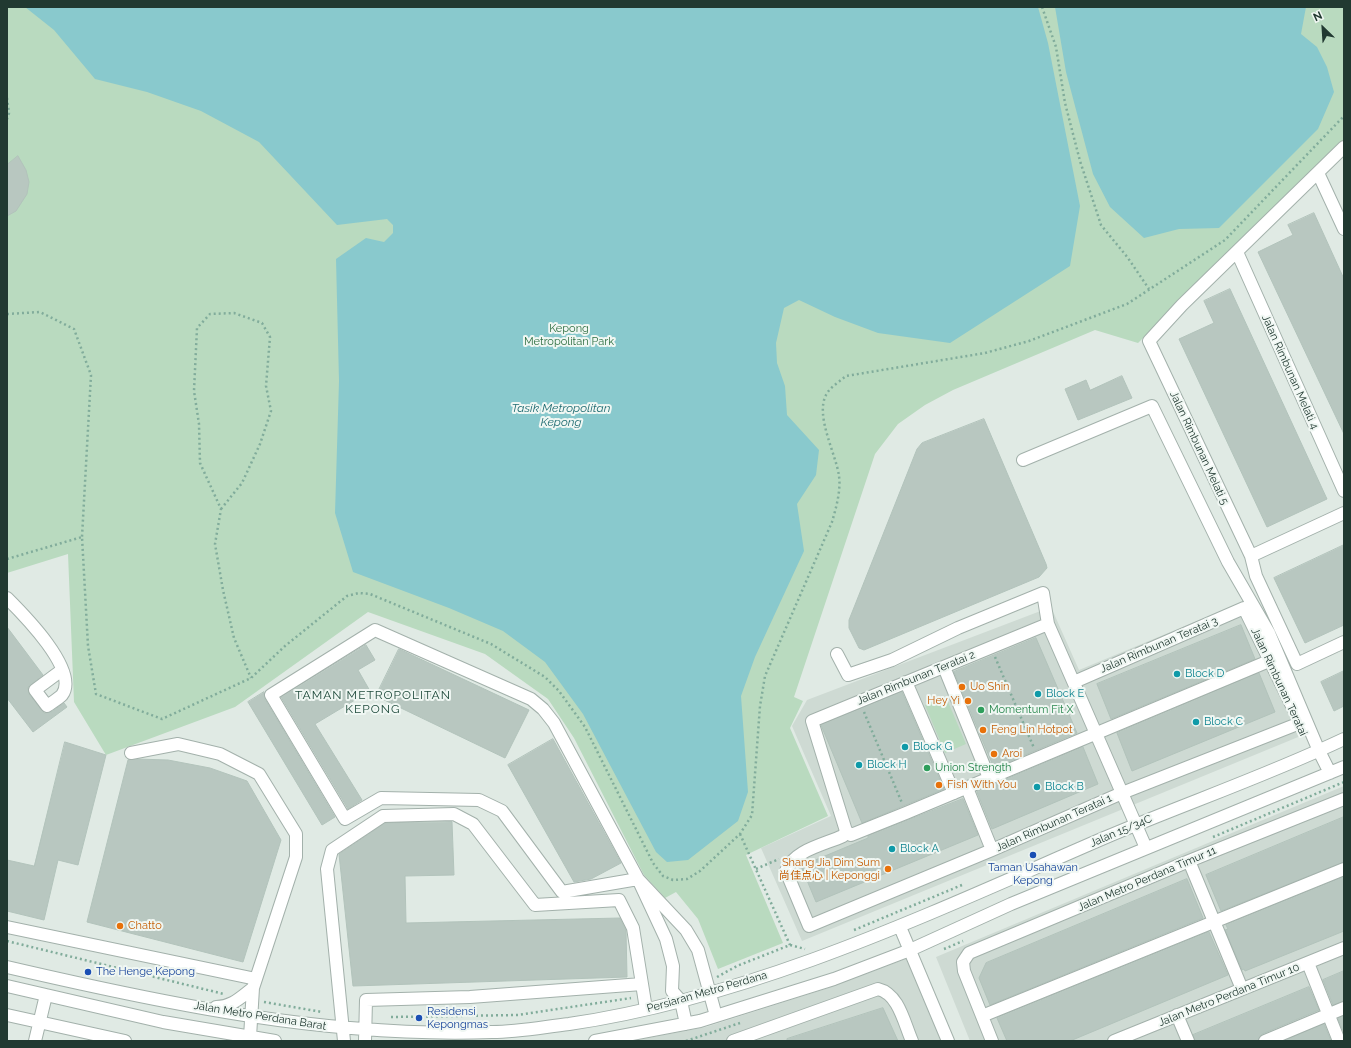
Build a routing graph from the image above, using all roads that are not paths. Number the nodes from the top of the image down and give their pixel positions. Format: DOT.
graph roads {
  1 [pos="1344,147"];
  2 [pos="1318,173"];
  3 [pos="1344,229"];
  4 [pos="1236,252"];
  5 [pos="1023,460"];
  6 [pos="1344,491"];
  7 [pos="1344,513"];
  8 [pos="1251,556"];
  9 [pos="7,598"];
  10 [pos="1244,608"];
  11 [pos="1048,624"];
  12 [pos="1344,642"];
  13 [pos="837,654"];
  14 [pos="1269,661"];
  15 [pos="944,667"];
  16 [pos="62,670"];
  17 [pos="906,682"];
  18 [pos="1074,682"];
  19 [pos="1300,723"];
  20 [pos="1096,733"];
  21 [pos="1344,739"];
  22 [pos="1319,751"];
  23 [pos="131,753"];
  24 [pos="1344,767"];
  25 [pos="1330,773"];
  26 [pos="989,778"];
  27 [pos="967,788"];
  28 [pos="954,793"];
  29 [pos="1122,793"];
  30 [pos="1344,799"];
  31 [pos="1136,824"];
  32 [pos="846,831"];
  33 [pos="1146,848"];
  34 [pos="992,850"];
  35 [pos="1188,861"];
  36 [pos="1344,869"];
  37 [pos="638,879"];
  38 [pos="1214,922"];
  39 [pos="7,927"];
  40 [pos="900,927"];
  41 [pos="1344,948"];
  42 [pos="910,950"];
  43 [pos="1308,963"];
  44 [pos="7,967"];
  45 [pos="254,984"];
  46 [pos="642,984"];
  47 [pos="7,986"];
  48 [pos="1242,989"];
  49 [pos="711,993"];
  50 [pos="46,995"];
  51 [pos="681,1001"];
  52 [pos="195,1007"];
  53 [pos="1344,1008"];
  54 [pos="646,1010"];
  55 [pos="7,1015"];
  56 [pos="1329,1015"];
  57 [pos="252,1016"];
  58 [pos="716,1016"];
  59 [pos="982,1016"];
  60 [pos="1177,1016"];
  61 [pos="39,1022"];
  62 [pos="686,1024"];
  63 [pos="344,1035"];
  64 [pos="365,1036"];
  65 [pos="507,1036"];
  66 [pos="250,1037"];
  67 [pos="35,1041"];
  68 [pos="126,1041"];
  69 [pos="275,1041"];
  70 [pos="595,1041"];
  71 [pos="733,1041"];
  72 [pos="912,1041"];
  73 [pos="948,1041"];
  74 [pos="992,1041"];
  75 [pos="1114,1041"];
  76 [pos="1188,1041"];
  77 [pos="1265,1041"];
  78 [pos="1339,1041"];
  1 -- 2 [label="street"];
  2 -- 3 [label="street"];
  2 -- 4 [label="street"];
  4 -- 6 [label="street, Jalan Rimbunan Melati 4"];
  4 -- 8 [label="street, Jalan Rimbunan Melati 5"];
  5 -- 22 [label="street"];
  7 -- 8 [label="street"];
  8 -- 12 [label="street, Jalan Rimbunan Melati 5"];
  9 -- 16 [label="street"];
  10 -- 14 [label="street, Jalan Rimbunan Teratai"];
  10 -- 18 [label="street, Jalan Rimbunan Teratai 3"];
  11 -- 13 [label="street"];
  11 -- 15 [label="street, Jalan Rimbunan Teratai 2"];
  11 -- 18 [label="street"];
  14 -- 19 [label="street, Jalan Rimbunan Teratai"];
  14 -- 20 [label="street"];
  15 -- 17 [label="street, Jalan Rimbunan Teratai 2"];
  15 -- 26 [label="street"];
  17 -- 28 [label="street"];
  17 -- 32 [label="street, Jalan Rimbunan Teratai 2"];
  18 -- 20 [label="street"];
  19 -- 22 [label="street, Jalan Rimbunan Teratai"];
  19 -- 29 [label="street, Jalan Rimbunan Teratai 1"];
  20 -- 26 [label="street"];
  20 -- 29 [label="street"];
  21 -- 22 [label="street, Jalan 15/34C"];
  22 -- 25 [label="street"];
  22 -- 31 [label="street, Jalan 15/34C"];
  23 -- 45 [label="street"];
  24 -- 25 [label="street"];
  25 -- 33 [label="street"];
  26 -- 27 [label="street"];
  27 -- 28 [label="street"];
  27 -- 34 [label="street"];
  28 -- 32 [label="street"];
  29 -- 31 [label="street"];
  29 -- 34 [label="street, Jalan Rimbunan Teratai 1"];
  30 -- 35 [label="street, Jalan Metro Perdana Timur 11"];
  31 -- 33 [label="street"];
  31 -- 40 [label="street, Jalan 15/34C"];
  32 -- 34 [label="street, Jalan Rimbunan Teratai 1"];
  33 -- 42 [label="street"];
  35 -- 38 [label="street"];
  35 -- 59 [label="street, Jalan Metro Perdana Timur 11"];
  36 -- 38 [label="street"];
  37 -- 37 [label="street"];
  37 -- 49 [label="street"];
  37 -- 51 [label="street"];
  38 -- 48 [label="street"];
  38 -- 59 [label="street"];
  39 -- 45 [label="street"];
  40 -- 42 [label="street"];
  40 -- 49 [label="street, Persiaran Metro Perdana"];
  41 -- 43 [label="street, Jalan Metro Perdana Timur 10"];
  42 -- 58 [label="street, Persiaran Metro Perdana"];
  42 -- 73 [label="street"];
  43 -- 48 [label="street, Jalan Metro Perdana Timur 10"];
  43 -- 56 [label="street"];
  44 -- 52 [label="street, Jalan Metro Perdana Barat"];
  45 -- 52 [label="street"];
  45 -- 57 [label="street"];
  46 -- 54 [label="street"];
  46 -- 63 [label="street"];
  46 -- 64 [label="street"];
  47 -- 50 [label="street, Jalan Metro Perdana Barat"];
  48 -- 60 [label="street, Jalan Metro Perdana Timur 10"];
  49 -- 51 [label="street, Persiaran Metro Perdana"];
  49 -- 58 [label="street"];
  50 -- 61 [label="street"];
  50 -- 66 [label="street, Jalan Metro Perdana Barat"];
  51 -- 54 [label="street, Persiaran Metro Perdana"];
  51 -- 62 [label="street"];
  52 -- 57 [label="street, Jalan Metro Perdana Barat"];
  53 -- 56 [label="street"];
  54 -- 65 [label="street, Persiaran Metro Perdana"];
  55 -- 61 [label="street"];
  56 -- 77 [label="street"];
  56 -- 78 [label="street"];
  57 -- 63 [label="street, Jalan Metro Perdana Barat"];
  57 -- 66 [label="street"];
  58 -- 62 [label="street, Persiaran Metro Perdana"];
  59 -- 74 [label="street"];
  60 -- 75 [label="street, Jalan Metro Perdana Timur 10"];
  60 -- 76 [label="street"];
  61 -- 67 [label="street"];
  61 -- 68 [label="street"];
  62 -- 70 [label="street, Persiaran Metro Perdana"];
  63 -- 64 [label="street, Jalan Metro Perdana Barat"];
  64 -- 65 [label="street, Jalan Metro Perdana Barat"];
  66 -- 69 [label="street, Jalan Metro Perdana Barat"];
  71 -- 72 [label="street"];
}
